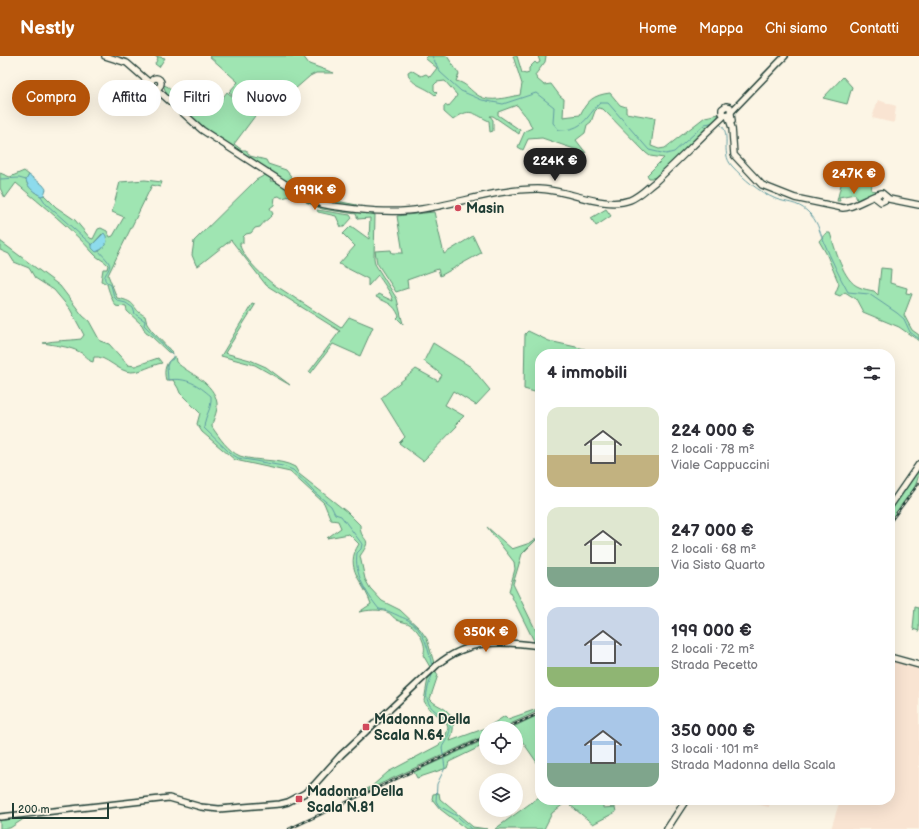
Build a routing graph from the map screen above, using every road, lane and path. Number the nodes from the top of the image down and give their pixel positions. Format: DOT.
graph roads {
  1 [pos="106,56"];
  2 [pos="785,56"];
  3 [pos="724,116"];
  4 [pos="919,205"];
  5 [pos="919,464"];
  6 [pos="895,499"];
  7 [pos="535,646"];
  8 [pos="895,659"];
  9 [pos="919,666"];
  10 [pos="683,805"];
  11 [pos="0,817"];
  12 [pos="667,829"];
  1 -- 3 [label="main road"];
  2 -- 3 [label="street"];
  3 -- 4 [label="main road"];
  5 -- 6 [label="main road"];
  7 -- 11 [label="street"];
  8 -- 9 [label="street"];
  10 -- 12 [label="main road"];
}
